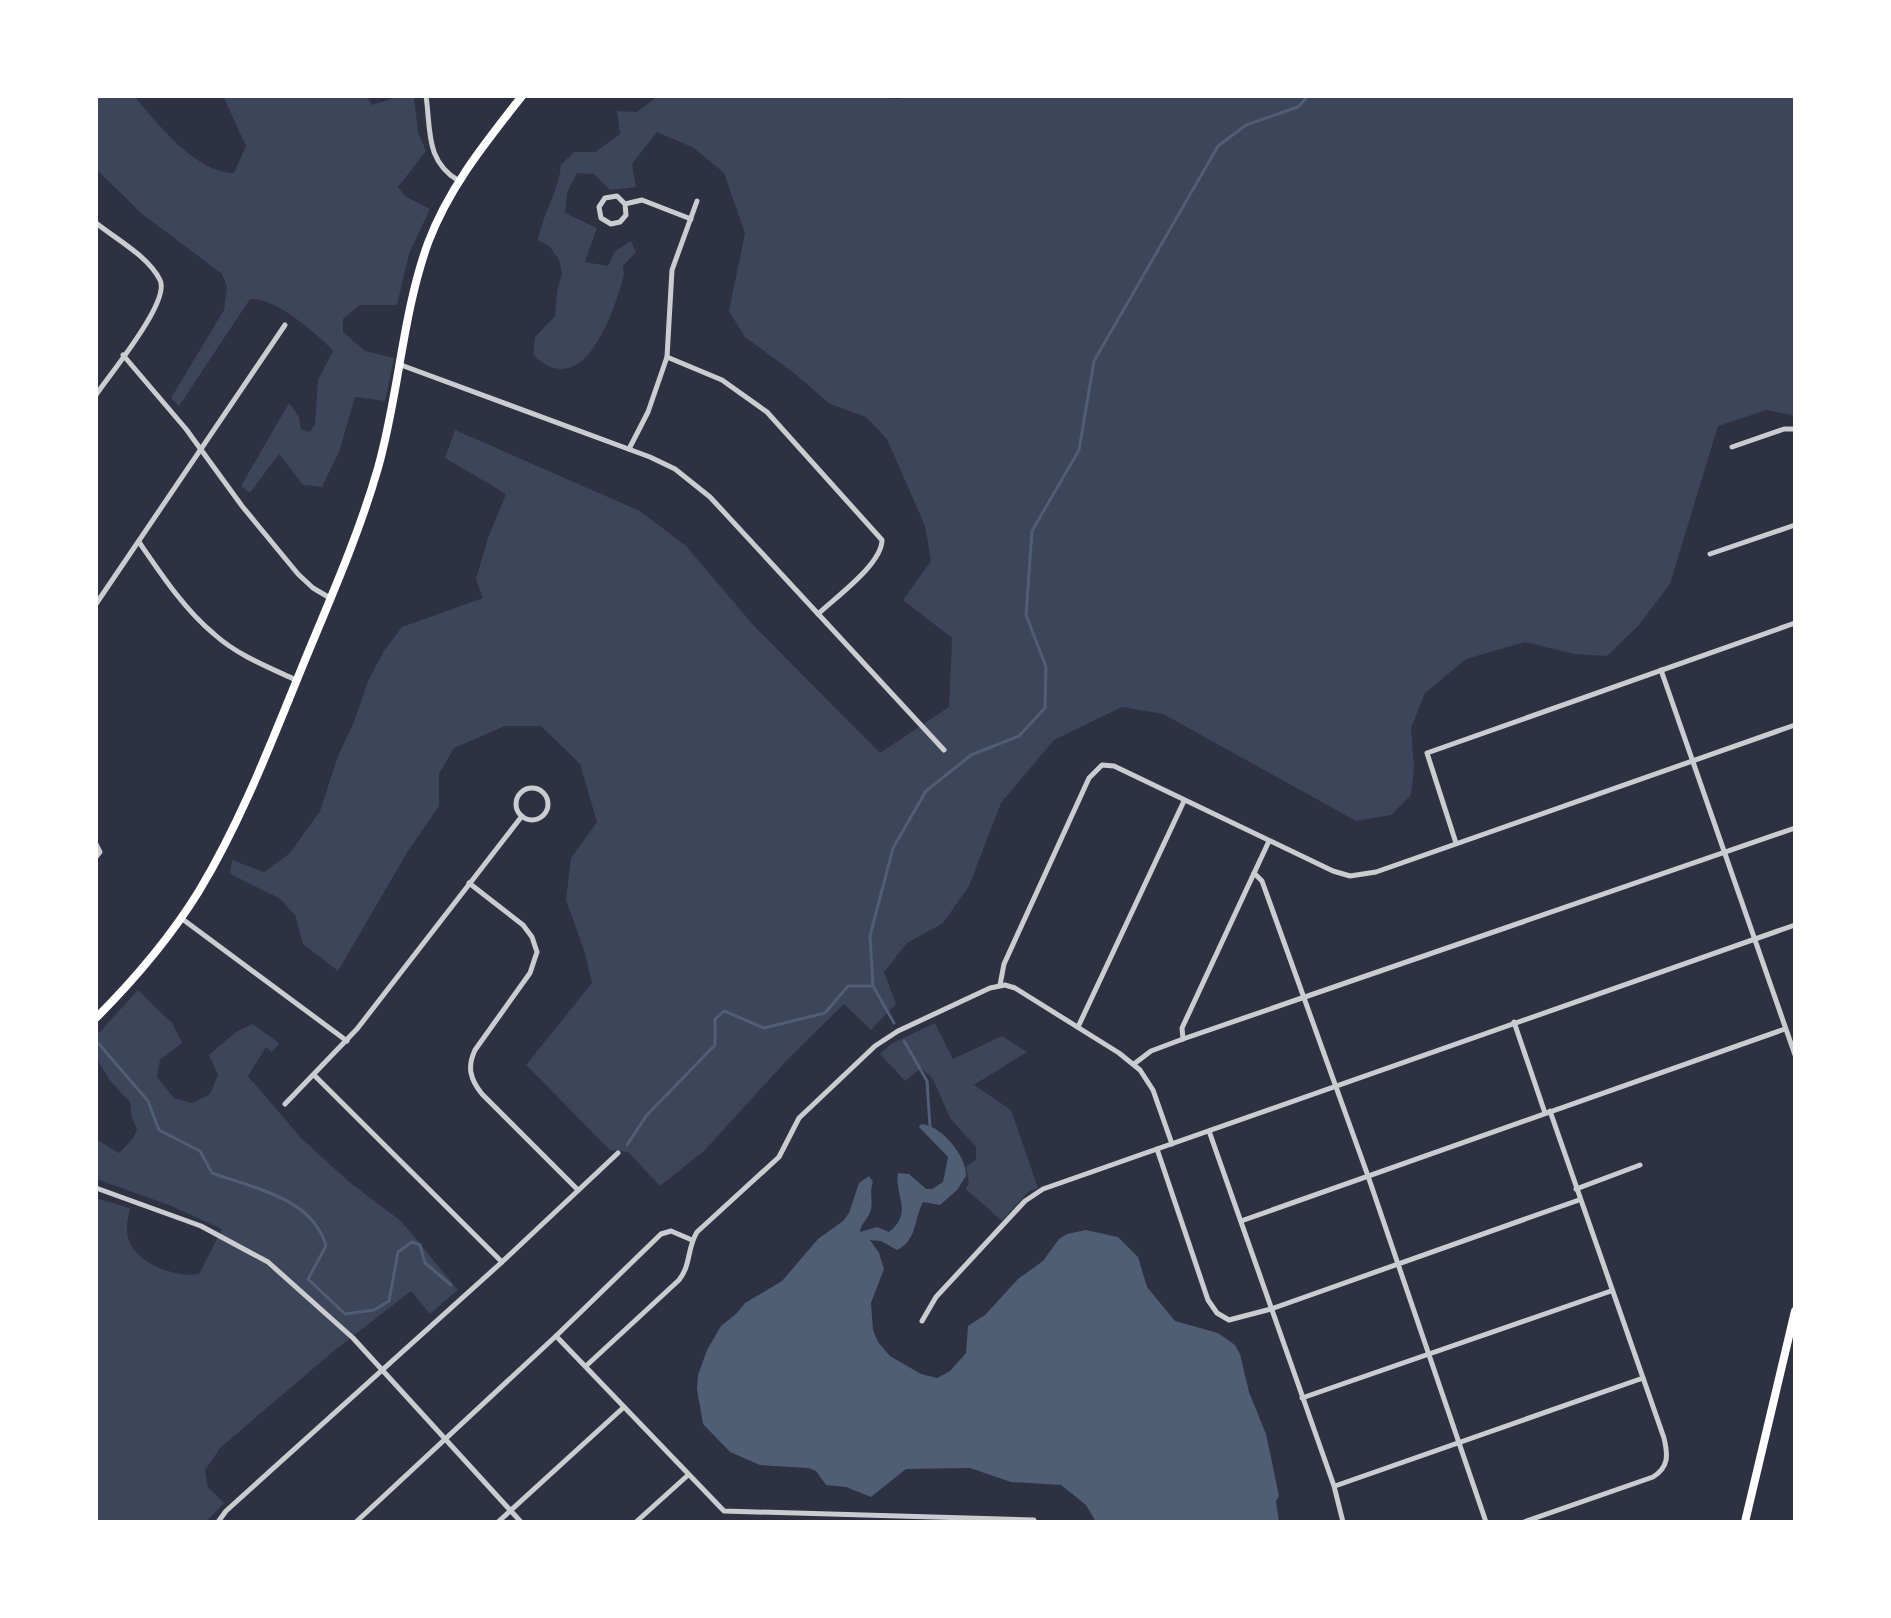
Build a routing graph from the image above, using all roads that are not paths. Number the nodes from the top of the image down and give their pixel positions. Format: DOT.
graph roads {
  1 [pos="426,96"];
  2 [pos="522,96"];
  3 [pos="459,181"];
  4 [pos="697,201"];
  5 [pos="625,204"];
  6 [pos="691,219"];
  7 [pos="96,223"];
  8 [pos="285,325"];
  9 [pos="123,355"];
  10 [pos="667,357"];
  11 [pos="401,365"];
  12 [pos="96,395"];
  13 [pos="1795,429"];
  14 [pos="1732,447"];
  15 [pos="200,449"];
  16 [pos="629,449"];
  17 [pos="1795,525"];
  18 [pos="138,541"];
  19 [pos="1710,554"];
  20 [pos="331,598"];
  21 [pos="96,604"];
  22 [pos="818,614"];
  23 [pos="1795,623"];
  24 [pos="1661,670"];
  25 [pos="297,680"];
  26 [pos="1795,725"];
  27 [pos="944,750"];
  28 [pos="1693,762"];
  29 [pos="1184,801"];
  30 [pos="522,816"];
  31 [pos="1795,828"];
  32 [pos="1269,841"];
  33 [pos="1456,843"];
  34 [pos="96,844"];
  35 [pos="1724,851"];
  36 [pos="96,857"];
  37 [pos="1254,873"];
  38 [pos="469,883"];
  39 [pos="181,918"];
  40 [pos="1795,925"];
  41 [pos="1755,940"];
  42 [pos="1000,985"];
  43 [pos="1303,996"];
  44 [pos="96,1018"];
  45 [pos="1514,1022"];
  46 [pos="1078,1027"];
  47 [pos="1785,1029"];
  48 [pos="1183,1039"];
  49 [pos="347,1041"];
  50 [pos="1795,1055"];
  51 [pos="1134,1064"];
  52 [pos="314,1075"];
  53 [pos="1337,1088"];
  54 [pos="285,1104"];
  55 [pos="1548,1112"];
  56 [pos="1209,1131"];
  57 [pos="1172,1144"];
  58 [pos="1157,1149"];
  59 [pos="618,1153"];
  60 [pos="1640,1165"];
  61 [pos="1368,1176"];
  62 [pos="96,1188"];
  63 [pos="1576,1189"];
  64 [pos="578,1190"];
  65 [pos="1579,1200"];
  66 [pos="1241,1221"];
  67 [pos="692,1240"];
  68 [pos="502,1262"];
  69 [pos="1397,1266"];
  70 [pos="1611,1291"];
  71 [pos="1271,1309"];
  72 [pos="1795,1311"];
  73 [pos="922,1321"];
  74 [pos="556,1336"];
  75 [pos="1429,1353"];
  76 [pos="586,1366"];
  77 [pos="383,1370"];
  78 [pos="1643,1378"];
  79 [pos="1302,1398"];
  80 [pos="624,1407"];
  81 [pos="446,1438"];
  82 [pos="1459,1444"];
  83 [pos="687,1476"];
  84 [pos="1334,1486"];
  85 [pos="511,1511"];
  86 [pos="901,1519"];
  87 [pos="218,1522"];
  88 [pos="356,1522"];
  89 [pos="498,1522"];
  90 [pos="521,1522"];
  91 [pos="636,1522"];
  92 [pos="1034,1522"];
  93 [pos="1343,1522"];
  94 [pos="1486,1522"];
  95 [pos="1524,1522"];
  96 [pos="1745,1522"];
  1 -- 3 [label="street"];
  2 -- 3 [label="main road"];
  3 -- 11 [label="main road"];
  4 -- 6 [label="street"];
  5 -- 5 [label="street"];
  5 -- 6 [label="street"];
  6 -- 10 [label="street"];
  7 -- 9 [label="street"];
  8 -- 15 [label="street"];
  9 -- 12 [label="street"];
  9 -- 15 [label="street"];
  10 -- 16 [label="street"];
  10 -- 22 [label="street"];
  11 -- 16 [label="street"];
  11 -- 20 [label="main road"];
  13 -- 14 [label="street"];
  15 -- 18 [label="street"];
  15 -- 20 [label="street"];
  16 -- 22 [label="street"];
  17 -- 19 [label="street"];
  18 -- 21 [label="street"];
  18 -- 25 [label="street"];
  20 -- 25 [label="main road"];
  22 -- 27 [label="street"];
  23 -- 24 [label="street"];
  24 -- 28 [label="street"];
  24 -- 33 [label="street"];
  25 -- 39 [label="main road"];
  26 -- 28 [label="street"];
  28 -- 33 [label="street"];
  28 -- 35 [label="street"];
  29 -- 32 [label="street"];
  29 -- 42 [label="street"];
  29 -- 46 [label="street"];
  30 -- 30 [label="street"];
  30 -- 38 [label="street"];
  31 -- 35 [label="street"];
  32 -- 33 [label="street"];
  32 -- 37 [label="street"];
  34 -- 36 [label="street"];
  35 -- 41 [label="street"];
  35 -- 43 [label="street"];
  37 -- 43 [label="street"];
  37 -- 48 [label="street"];
  38 -- 49 [label="street"];
  38 -- 64 [label="street"];
  39 -- 44 [label="main road"];
  39 -- 49 [label="street"];
  40 -- 41 [label="street"];
  41 -- 45 [label="street"];
  41 -- 47 [label="street"];
  42 -- 46 [label="street"];
  42 -- 67 [label="street"];
  43 -- 48 [label="street"];
  43 -- 53 [label="street"];
  45 -- 53 [label="street"];
  45 -- 55 [label="street"];
  46 -- 51 [label="street"];
  47 -- 50 [label="street"];
  47 -- 55 [label="street"];
  48 -- 51 [label="street"];
  49 -- 52 [label="street"];
  51 -- 57 [label="street"];
  52 -- 54 [label="street"];
  52 -- 68 [label="street"];
  53 -- 56 [label="street"];
  53 -- 61 [label="street"];
  55 -- 61 [label="street"];
  55 -- 63 [label="street"];
  56 -- 57 [label="street"];
  56 -- 66 [label="street"];
  57 -- 58 [label="street"];
  58 -- 71 [label="street"];
  58 -- 73 [label="street"];
  59 -- 64 [label="street"];
  60 -- 63 [label="street"];
  61 -- 66 [label="street"];
  61 -- 69 [label="street"];
  62 -- 77 [label="street"];
  63 -- 65 [label="street"];
  64 -- 68 [label="street"];
  65 -- 69 [label="street"];
  65 -- 70 [label="street"];
  66 -- 71 [label="street"];
  67 -- 74 [label="street"];
  67 -- 76 [label="street"];
  68 -- 77 [label="street"];
  69 -- 71 [label="street"];
  69 -- 75 [label="street"];
  70 -- 75 [label="street"];
  70 -- 78 [label="street"];
  71 -- 79 [label="street"];
  72 -- 96 [label="main road"];
  74 -- 76 [label="street"];
  74 -- 81 [label="street"];
  75 -- 79 [label="street"];
  75 -- 82 [label="street"];
  76 -- 80 [label="street"];
  77 -- 81 [label="street"];
  77 -- 87 [label="street"];
  78 -- 82 [label="street"];
  78 -- 95 [label="street"];
  79 -- 84 [label="street"];
  80 -- 83 [label="street"];
  80 -- 85 [label="street"];
  81 -- 85 [label="street"];
  81 -- 88 [label="street"];
  82 -- 84 [label="street"];
  82 -- 94 [label="street"];
  83 -- 86 [label="street"];
  83 -- 91 [label="street"];
  84 -- 93 [label="street"];
  85 -- 89 [label="street"];
  85 -- 90 [label="street"];
  86 -- 92 [label="street"];
}
